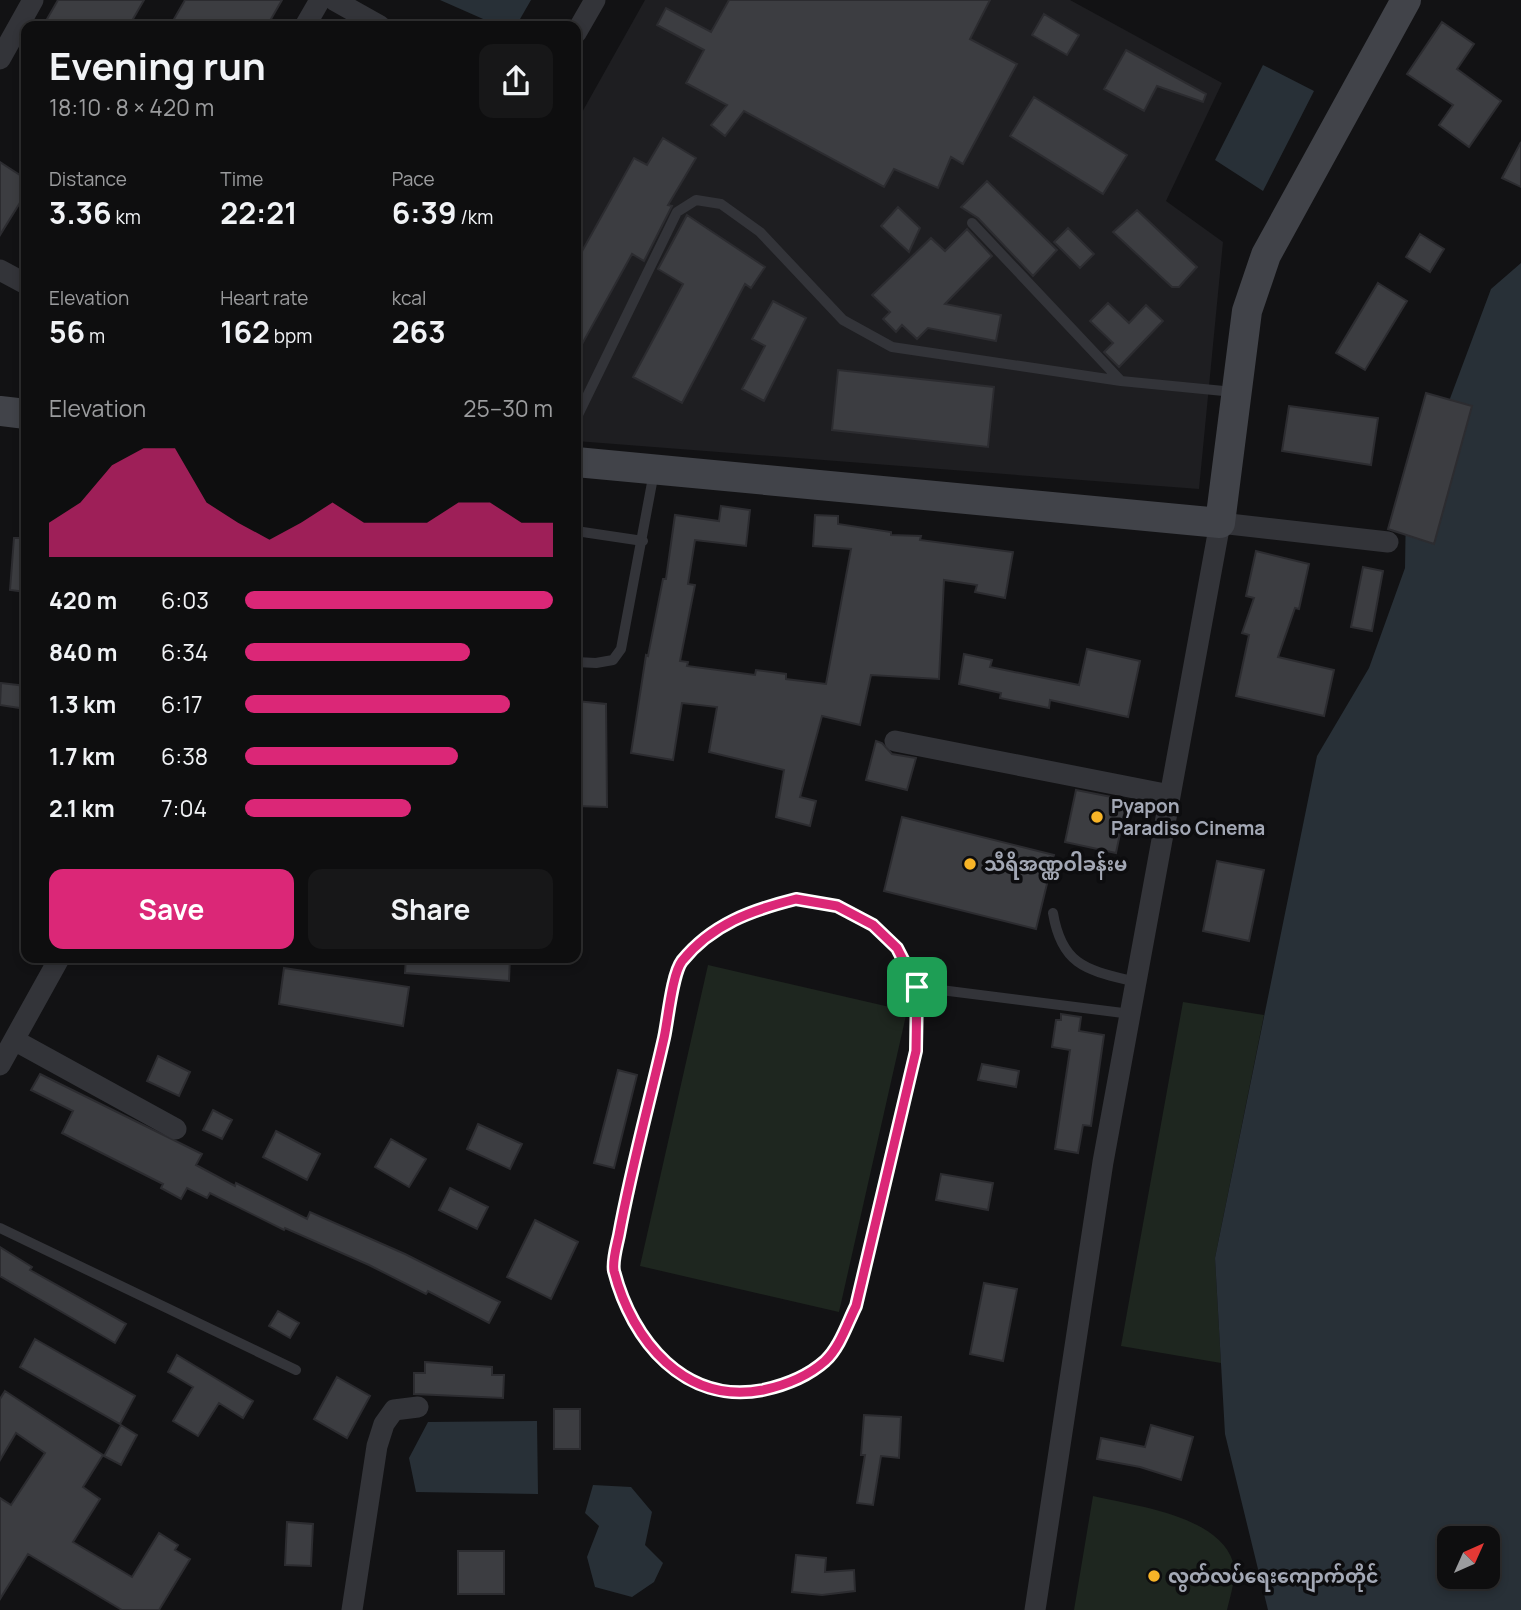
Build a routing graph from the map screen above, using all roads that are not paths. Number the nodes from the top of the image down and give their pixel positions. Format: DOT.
graph roads {
  1 [pos="33,0"];
  2 [pos="320,0"];
  3 [pos="334,0"];
  4 [pos="594,0"];
  5 [pos="1406,0"];
  6 [pos="21,21"];
  7 [pos="21,21"];
  8 [pos="308,21"];
  9 [pos="371,21"];
  10 [pos="581,24"];
  11 [pos="0,59"];
  12 [pos="972,223"];
  13 [pos="0,270"];
  14 [pos="21,281"];
  15 [pos="1121,381"];
  16 [pos="1237,392"];
  17 [pos="581,409"];
  18 [pos="0,411"];
  19 [pos="21,413"];
  20 [pos="581,463"];
  21 [pos="654,471"];
  22 [pos="1220,523"];
  23 [pos="581,532"];
  24 [pos="643,541"];
  25 [pos="1388,542"];
  26 [pos="581,662"];
  27 [pos="895,741"];
  28 [pos="1170,795"];
  29 [pos="1053,913"];
  30 [pos="57,963"];
  31 [pos="1136,982"];
  32 [pos="917,987"];
  33 [pos="1131,1014"];
  34 [pos="14,1040"];
  35 [pos="0,1065"];
  36 [pos="176,1129"];
  37 [pos="0,1228"];
  38 [pos="296,1370"];
  39 [pos="418,1407"];
  40 [pos="352,1610"];
  41 [pos="1035,1610"];
  1 -- 7 [label="street"];
  2 -- 8 [label="street"];
  3 -- 9 [label="street"];
  4 -- 10 [label="street"];
  5 -- 16 [label="main road"];
  6 -- 11 [label="street"];
  12 -- 15 [label="lane"];
  13 -- 14 [label="street"];
  15 -- 16 [label="lane"];
  15 -- 17 [label="lane"];
  16 -- 22 [label="main road"];
  18 -- 19 [label="main road"];
  20 -- 21 [label="main road"];
  21 -- 22 [label="main road"];
  21 -- 24 [label="lane"];
  22 -- 25 [label="street"];
  22 -- 28 [label="street"];
  23 -- 24 [label="lane"];
  24 -- 26 [label="lane"];
  27 -- 28 [label="street"];
  28 -- 31 [label="street"];
  29 -- 31 [label="lane"];
  30 -- 34 [label="street"];
  31 -- 33 [label="street"];
  32 -- 32 [label="lane"];
  32 -- 33 [label="lane"];
  33 -- 41 [label="street"];
  34 -- 35 [label="street"];
  34 -- 36 [label="street"];
  37 -- 38 [label="lane"];
  39 -- 40 [label="street"];
}
